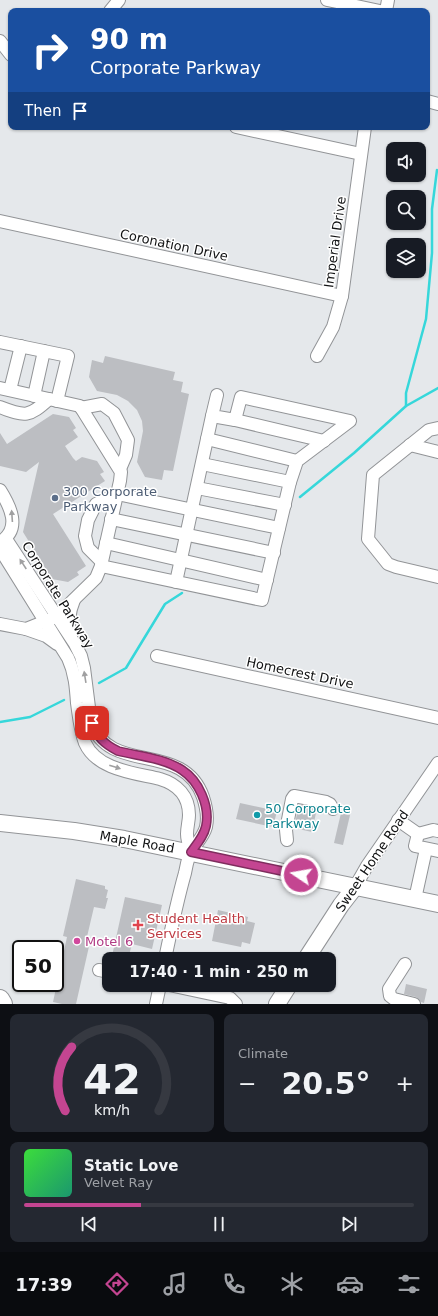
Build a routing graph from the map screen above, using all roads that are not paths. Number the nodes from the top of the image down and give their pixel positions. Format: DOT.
graph roads {
  1 [pos="119,0"];
  2 [pos="327,0"];
  3 [pos="112,8"];
  4 [pos="366,8"];
  5 [pos="0,41"];
  6 [pos="8,51"];
  7 [pos="250,130"];
  8 [pos="365,130"];
  9 [pos="362,154"];
  10 [pos="0,221"];
  11 [pos="342,296"];
  12 [pos="0,342"];
  13 [pos="21,346"];
  14 [pos="44,351"];
  15 [pos="317,356"];
  16 [pos="5,389"];
  17 [pos="217,395"];
  18 [pos="34,396"];
  19 [pos="53,400"];
  20 [pos="0,407"];
  21 [pos="81,408"];
  22 [pos="212,416"];
  23 [pos="235,420"];
  24 [pos="438,428"];
  25 [pos="207,439"];
  26 [pos="324,441"];
  27 [pos="410,445"];
  28 [pos="438,452"];
  29 [pos="297,461"];
  30 [pos="202,464"];
  31 [pos="120,469"];
  32 [pos="290,482"];
  33 [pos="197,488"];
  34 [pos="0,490"];
  35 [pos="117,494"];
  36 [pos="285,505"];
  37 [pos="192,511"];
  38 [pos="112,519"];
  39 [pos="279,528"];
  40 [pos="186,534"];
  41 [pos="2,543"];
  42 [pos="106,543"];
  43 [pos="274,552"];
  44 [pos="181,560"];
  45 [pos="101,564"];
  46 [pos="438,577"];
  47 [pos="267,580"];
  48 [pos="176,582"];
  49 [pos="74,600"];
  50 [pos="51,619"];
  51 [pos="0,624"];
  52 [pos="26,629"];
  53 [pos="71,638"];
  54 [pos="62,648"];
  55 [pos="157,656"];
  56 [pos="83,700"];
  57 [pos="438,718"];
  58 [pos="438,763"];
  59 [pos="333,809"];
  60 [pos="398,820"];
  61 [pos="0,823"];
  62 [pos="438,831"];
  63 [pos="418,834"];
  64 [pos="287,840"];
  65 [pos="432,850"];
  66 [pos="191,852"];
  67 [pos="355,886"];
  68 [pos="415,899"];
  69 [pos="438,904"];
  70 [pos="167,952"];
  71 [pos="311,952"];
  72 [pos="406,964"];
  73 [pos="159,992"];
  74 [pos="202,992"];
  75 [pos="285,992"];
  76 [pos="0,999"];
  77 [pos="3,1004"];
  78 [pos="156,1004"];
  79 [pos="236,1004"];
  80 [pos="277,1004"];
  81 [pos="414,1004"];
  1 -- 3 [label="street"];
  2 -- 4 [label="street"];
  5 -- 6 [label="street"];
  7 -- 9 [label="street"];
  8 -- 9 [label="street, Imperial Drive"];
  9 -- 11 [label="street, Imperial Drive"];
  10 -- 11 [label="street, Coronation Drive"];
  11 -- 15 [label="street, Imperial Drive"];
  12 -- 13 [label="street"];
  13 -- 14 [label="street"];
  13 -- 16 [label="street"];
  14 -- 18 [label="street"];
  14 -- 19 [label="street"];
  16 -- 18 [label="street"];
  17 -- 22 [label="street"];
  18 -- 19 [label="street"];
  19 -- 20 [label="street"];
  19 -- 21 [label="street"];
  21 -- 31 [label="street"];
  21 -- 31 [label="street"];
  22 -- 23 [label="street"];
  22 -- 25 [label="street"];
  23 -- 26 [label="street"];
  23 -- 26 [label="street"];
  24 -- 27 [label="street"];
  25 -- 29 [label="street"];
  25 -- 30 [label="street"];
  26 -- 29 [label="street"];
  27 -- 28 [label="street"];
  27 -- 46 [label="street"];
  29 -- 32 [label="street"];
  30 -- 32 [label="street"];
  30 -- 33 [label="street"];
  31 -- 35 [label="street"];
  32 -- 36 [label="street"];
  33 -- 36 [label="street"];
  33 -- 37 [label="street"];
  41 -- 34 [label="street, Corporate Parkway, one-way"];
  35 -- 37 [label="street"];
  35 -- 38 [label="street"];
  35 -- 45 [label="street"];
  36 -- 39 [label="street"];
  37 -- 39 [label="street"];
  37 -- 40 [label="street"];
  38 -- 40 [label="street"];
  38 -- 42 [label="street"];
  39 -- 43 [label="street"];
  40 -- 43 [label="street"];
  40 -- 44 [label="street"];
  41 -- 50 [label="street, Corporate Parkway"];
  42 -- 44 [label="street"];
  42 -- 45 [label="street"];
  43 -- 47 [label="street"];
  44 -- 47 [label="street"];
  44 -- 48 [label="street"];
  45 -- 48 [label="street"];
  45 -- 49 [label="street"];
  47 -- 48 [label="street"];
  49 -- 50 [label="street"];
  49 -- 53 [label="street"];
  50 -- 52 [label="street"];
  50 -- 53 [label="street, Corporate Parkway"];
  50 -- 54 [label="street, Corporate Parkway"];
  51 -- 52 [label="street"];
  52 -- 54 [label="street"];
  56 -- 53 [label="street, Corporate Parkway, one-way"];
  54 -- 56 [label="street, Corporate Parkway"];
  55 -- 57 [label="street, Homecrest Drive"];
  56 -- 66 [label="street, Corporate Parkway, one-way"];
  56 -- 66 [label="street, Corporate Parkway"];
  58 -- 60 [label="street, Sweet Home Road"];
  59 -- 64 [label="street"];
  60 -- 63 [label="street"];
  60 -- 67 [label="street, Sweet Home Road"];
  61 -- 66 [label="main road, Maple Road"];
  62 -- 63 [label="street"];
  63 -- 65 [label="street"];
  65 -- 68 [label="street"];
  66 -- 67 [label="main road, Maple Road"];
  66 -- 70 [label="street"];
  67 -- 68 [label="main road, Maple Road"];
  67 -- 71 [label="main road, Sweet Home Road"];
  68 -- 69 [label="main road, Maple Road"];
  72 -- 81 [label="street"];
  73 -- 78 [label="street"];
  74 -- 79 [label="street"];
  75 -- 80 [label="main road"];
  76 -- 77 [label="highway"];
}
